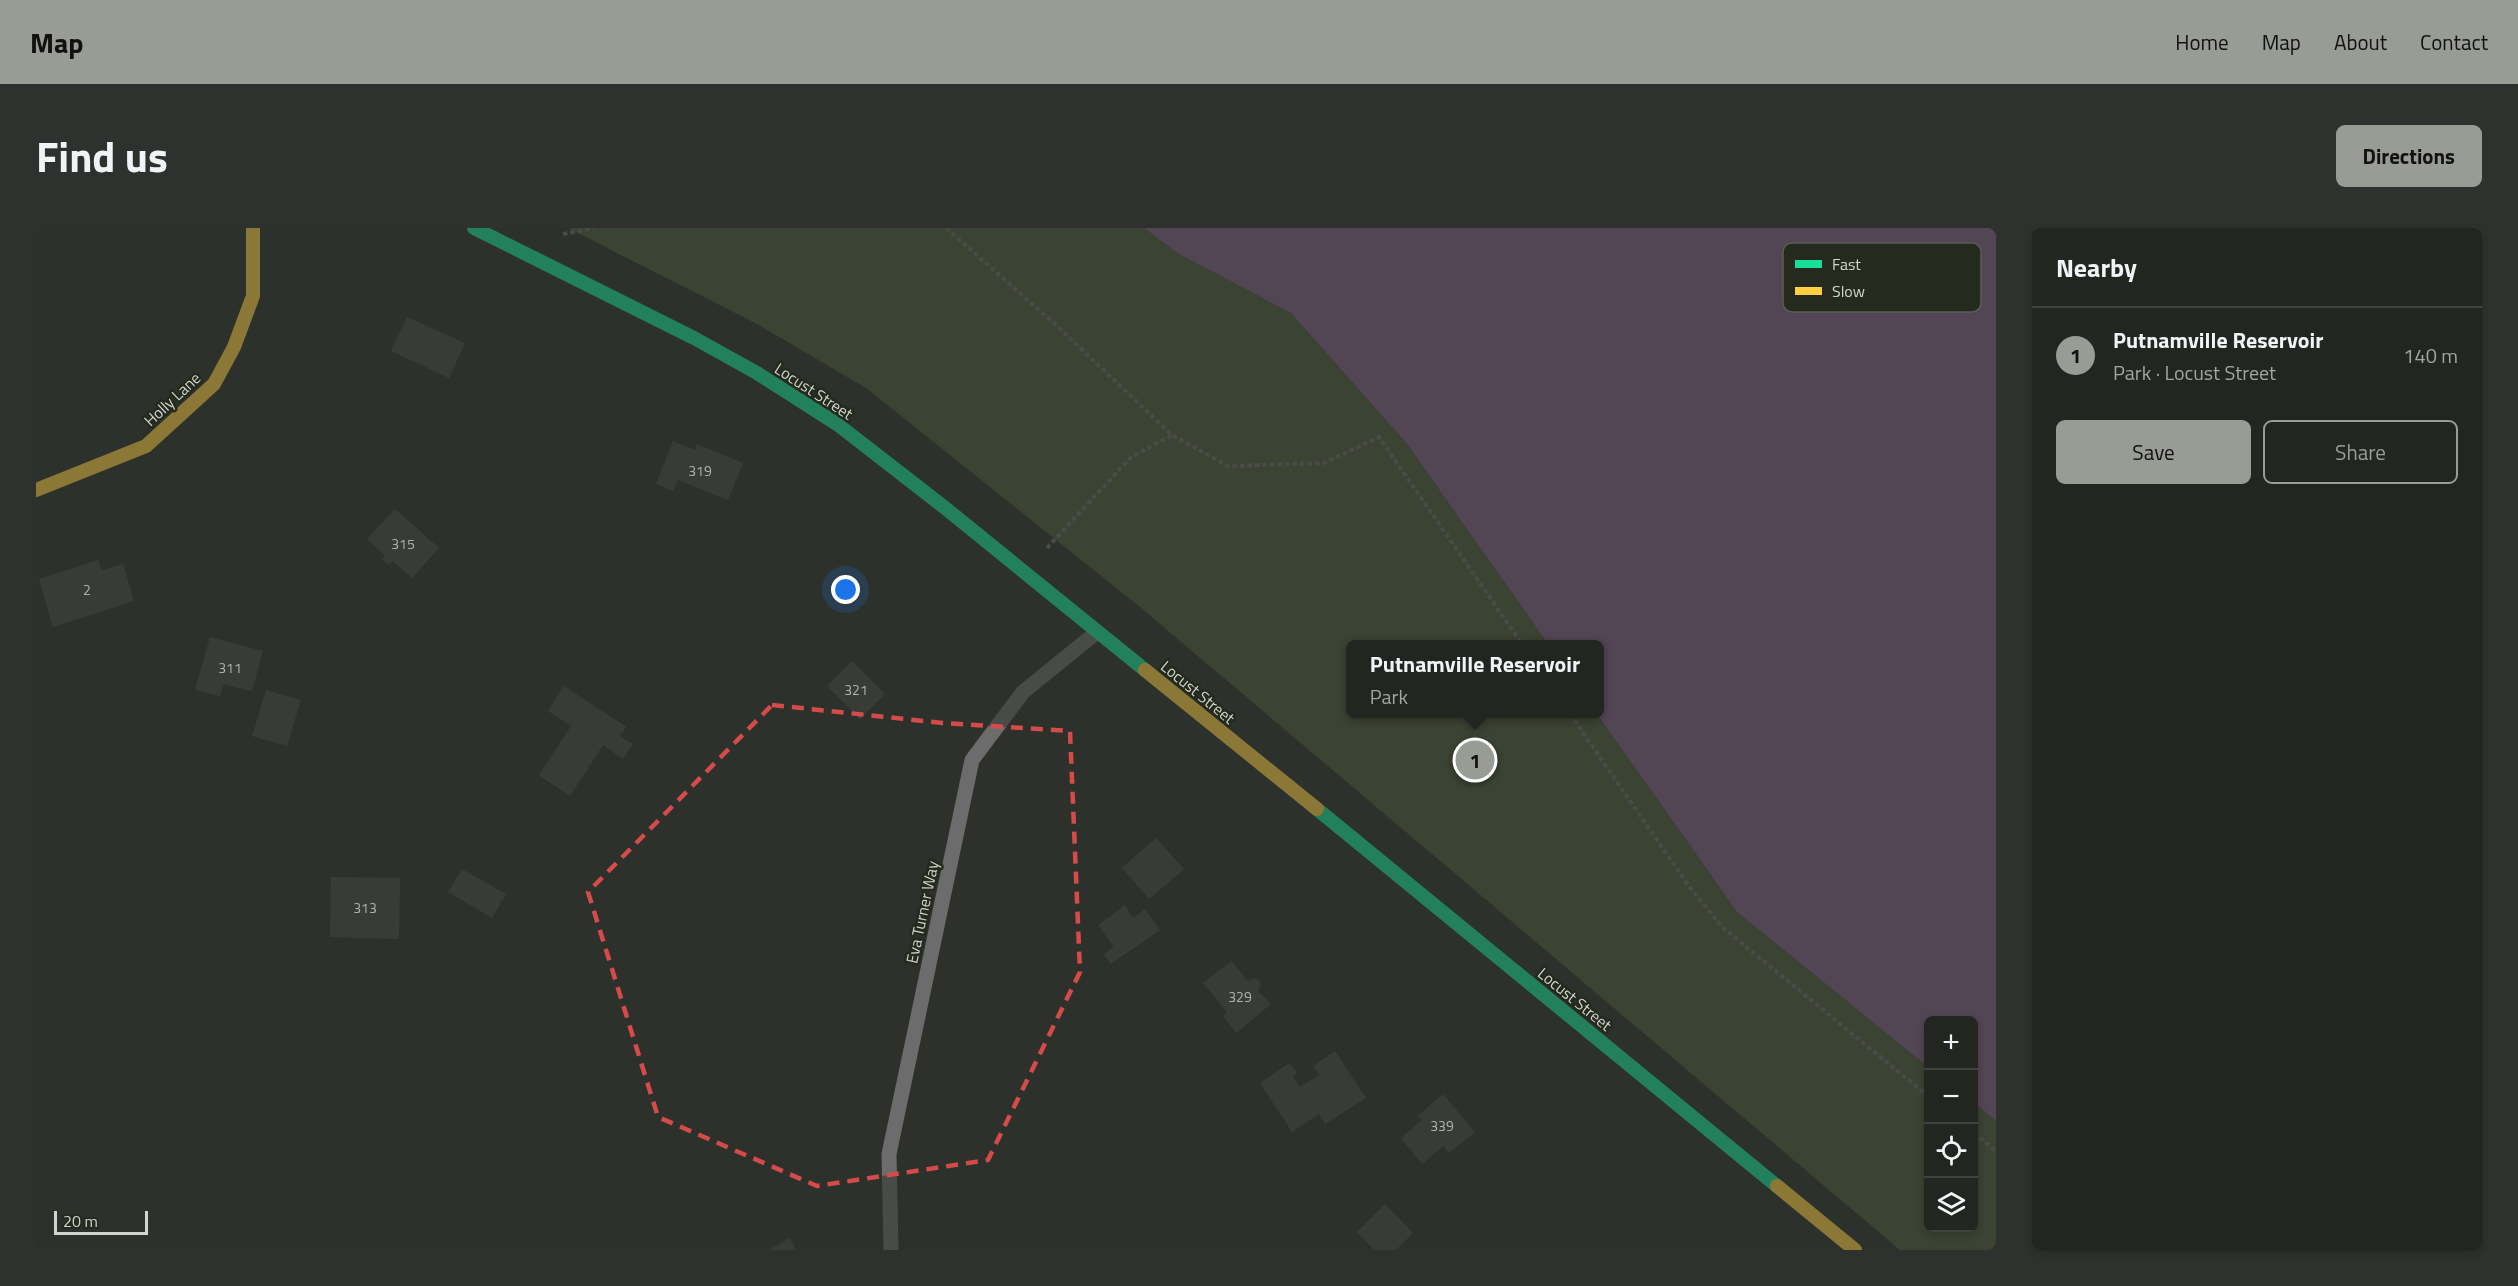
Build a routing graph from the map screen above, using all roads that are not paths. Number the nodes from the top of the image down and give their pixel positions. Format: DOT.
graph roads {
  1 [pos="253,228"];
  2 [pos="474,228"];
  3 [pos="36,490"];
  4 [pos="1097,632"];
  5 [pos="891,1250"];
  6 [pos="1855,1250"];
  1 -- 3 [label="main road, Holly Lane"];
  2 -- 4 [label="main road, Locust Street"];
  4 -- 5 [label="lane, Eva Turner Way"];
  4 -- 6 [label="main road, Locust Street"];
}
